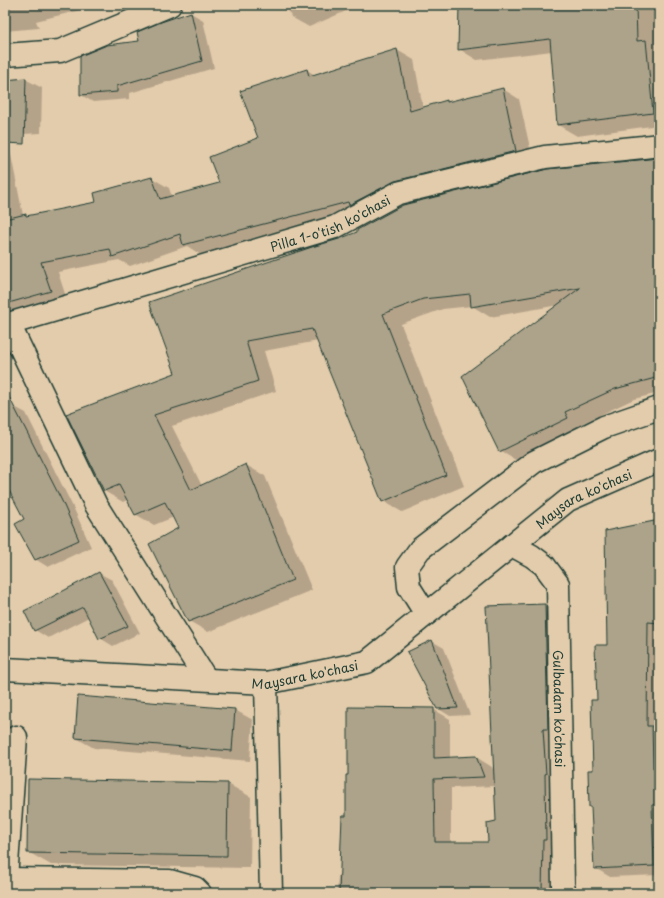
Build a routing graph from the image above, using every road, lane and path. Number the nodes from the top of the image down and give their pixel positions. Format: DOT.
graph roads {
  1 [pos="170,5"];
  2 [pos="5,55"];
  3 [pos="659,145"];
  4 [pos="7,325"];
  5 [pos="659,408"];
  6 [pos="659,460"];
  7 [pos="512,545"];
  8 [pos="426,614"];
  9 [pos="5,669"];
  10 [pos="206,679"];
  11 [pos="266,683"];
  12 [pos="16,737"];
  13 [pos="6,879"];
  14 [pos="200,893"];
  15 [pos="271,893"];
  16 [pos="565,893"];
  1 -- 2 [label="street"];
  3 -- 4 [label="street, Pilla 1-o'tish ko'chasi"];
  4 -- 10 [label="street"];
  5 -- 8 [label="street"];
  6 -- 7 [label="street, Maysara ko'chasi"];
  7 -- 8 [label="street, Maysara ko'chasi"];
  7 -- 16 [label="street, Gulbadam ko'chasi"];
  8 -- 11 [label="street, Maysara ko'chasi"];
  9 -- 10 [label="street, Maysara ko'chasi"];
  10 -- 11 [label="street, Maysara ko'chasi"];
  11 -- 15 [label="street"];
  12 -- 13 [label="street"];
  13 -- 14 [label="street"];
}
